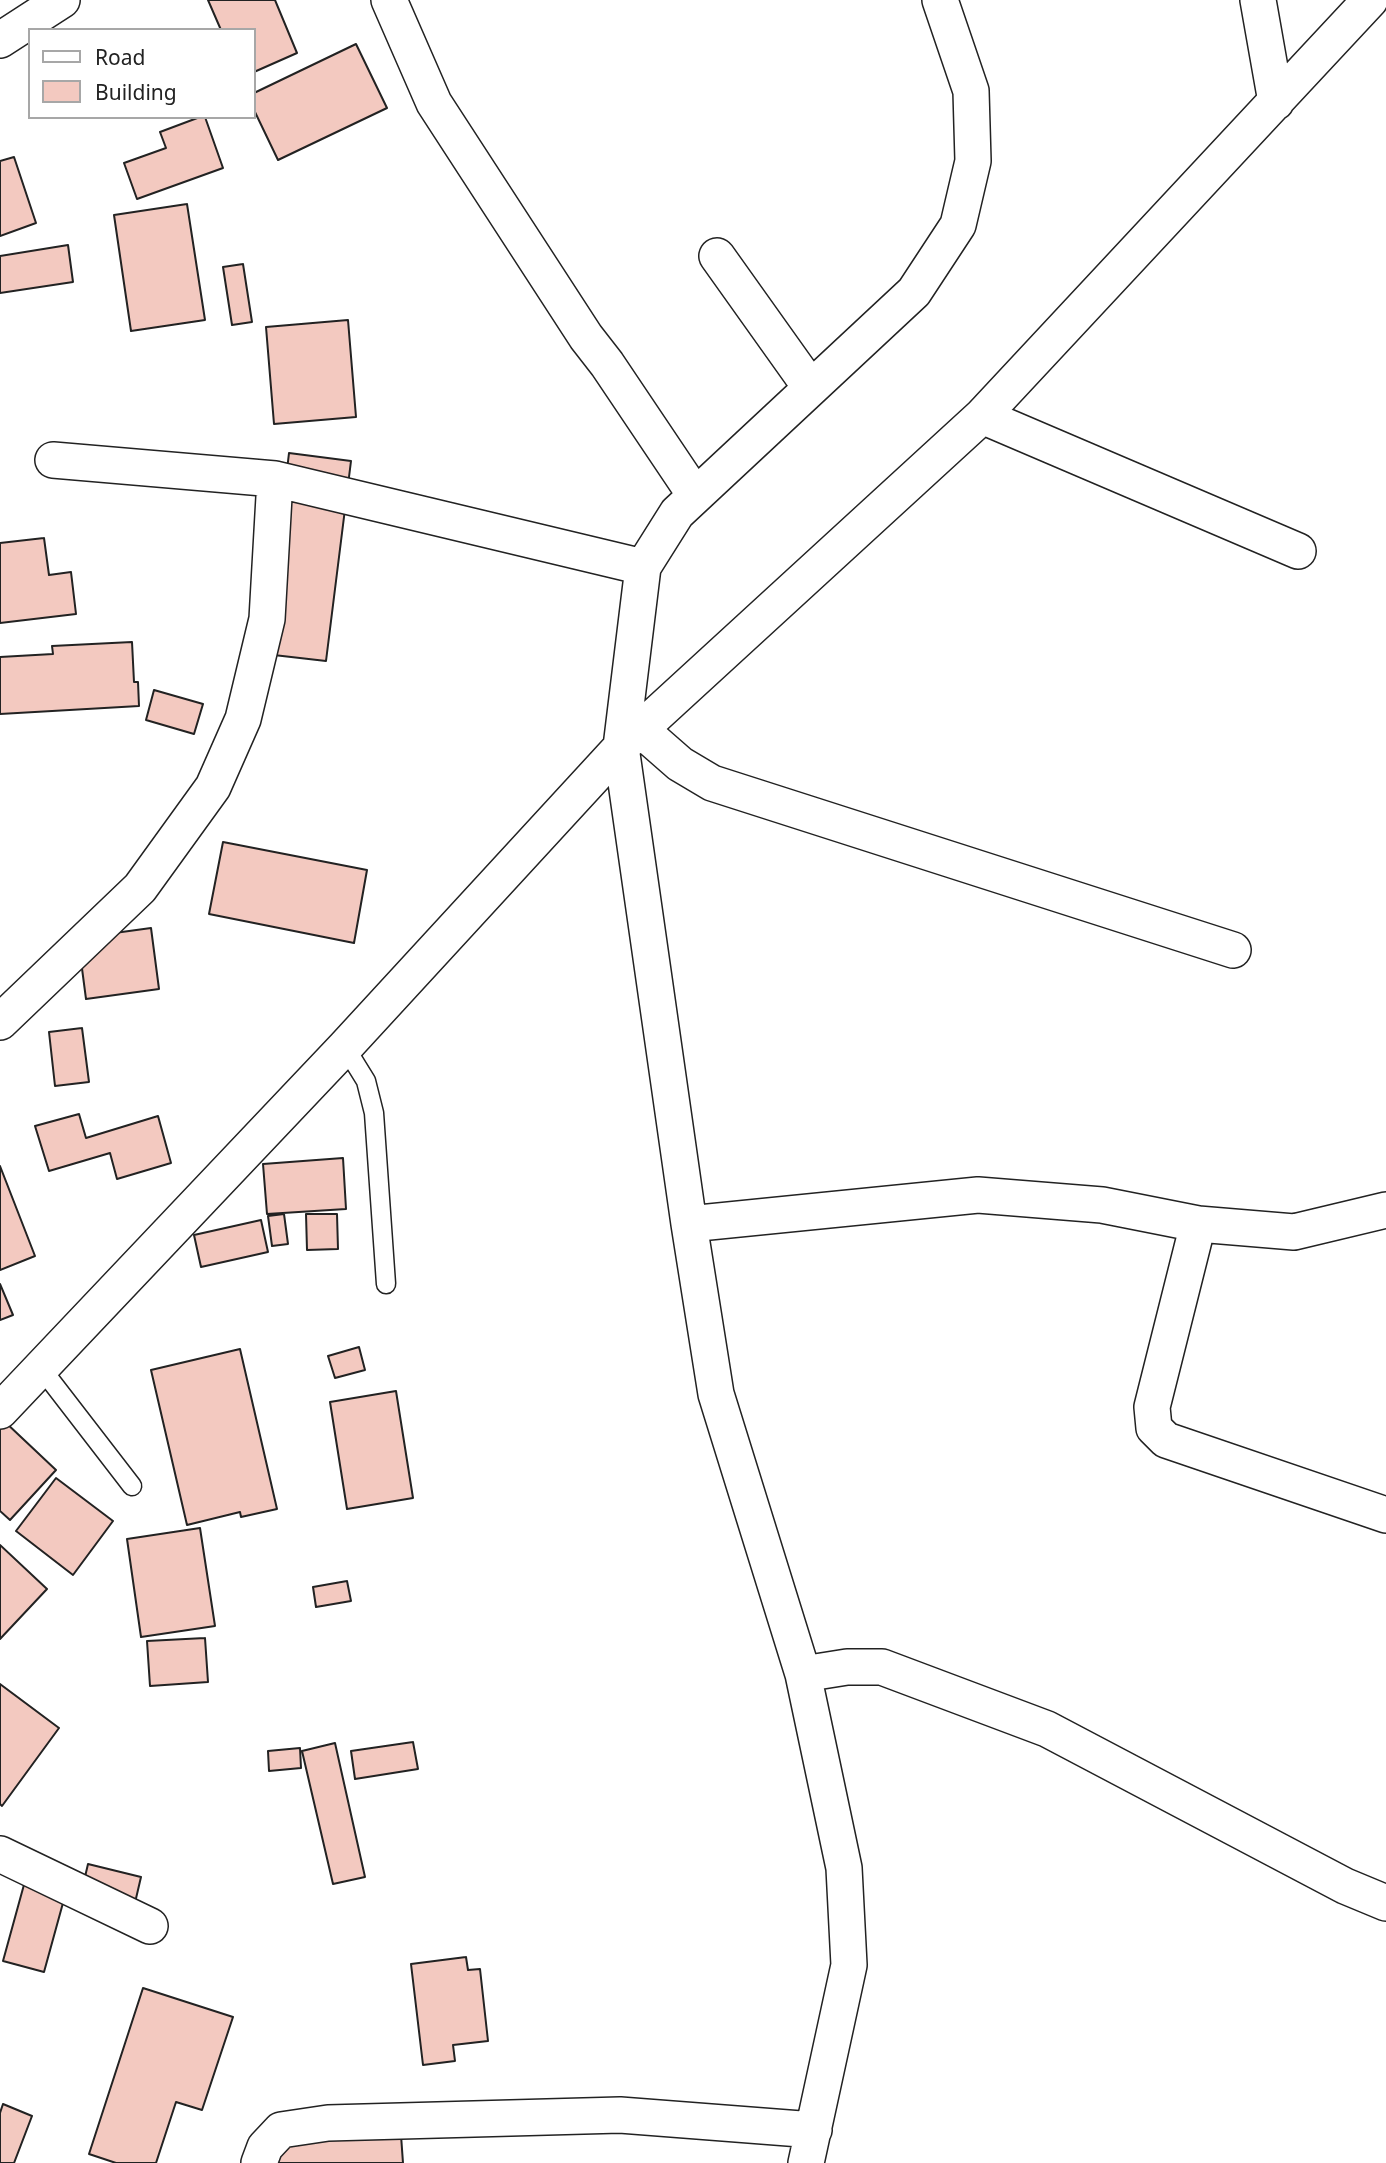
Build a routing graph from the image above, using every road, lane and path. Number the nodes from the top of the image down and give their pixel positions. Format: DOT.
graph roads {
  1 [pos="62,0"];
  2 [pos="389,0"];
  3 [pos="940,0"];
  4 [pos="1258,0"];
  5 [pos="1370,0"];
  6 [pos="0,40"];
  7 [pos="1276,102"];
  8 [pos="717,256"];
  9 [pos="811,388"];
  10 [pos="982,416"];
  11 [pos="53,460"];
  12 [pos="275,479"];
  13 [pos="695,495"];
  14 [pos="1298,551"];
  15 [pos="643,567"];
  16 [pos="630,738"];
  17 [pos="1233,950"];
  18 [pos="0,1022"];
  19 [pos="345,1047"];
  20 [pos="1386,1210"];
  21 [pos="689,1224"];
  22 [pos="1198,1224"];
  23 [pos="386,1284"];
  24 [pos="41,1368"];
  25 [pos="0,1411"];
  26 [pos="132,1486"];
  27 [pos="1386,1515"];
  28 [pos="803,1674"];
  29 [pos="0,1854"];
  30 [pos="1386,1903"];
  31 [pos="150,1926"];
  32 [pos="810,2147"];
  33 [pos="259,2163"];
  1 -- 6 [label="street"];
  2 -- 13 [label="street"];
  3 -- 9 [label="street"];
  4 -- 7 [label="street"];
  5 -- 7 [label="street"];
  7 -- 10 [label="street"];
  8 -- 9 [label="street"];
  9 -- 13 [label="street"];
  10 -- 14 [label="street"];
  10 -- 16 [label="street"];
  11 -- 12 [label="street"];
  12 -- 15 [label="street"];
  12 -- 18 [label="street"];
  13 -- 15 [label="street"];
  15 -- 16 [label="street"];
  16 -- 17 [label="street"];
  16 -- 19 [label="street"];
  16 -- 21 [label="street"];
  19 -- 23 [label="lane"];
  19 -- 24 [label="street"];
  20 -- 22 [label="street"];
  21 -- 22 [label="street"];
  21 -- 28 [label="street"];
  22 -- 27 [label="street"];
  24 -- 25 [label="street"];
  24 -- 26 [label="lane"];
  28 -- 30 [label="street"];
  28 -- 32 [label="street"];
  29 -- 31 [label="street"];
  32 -- 33 [label="street"];
}
